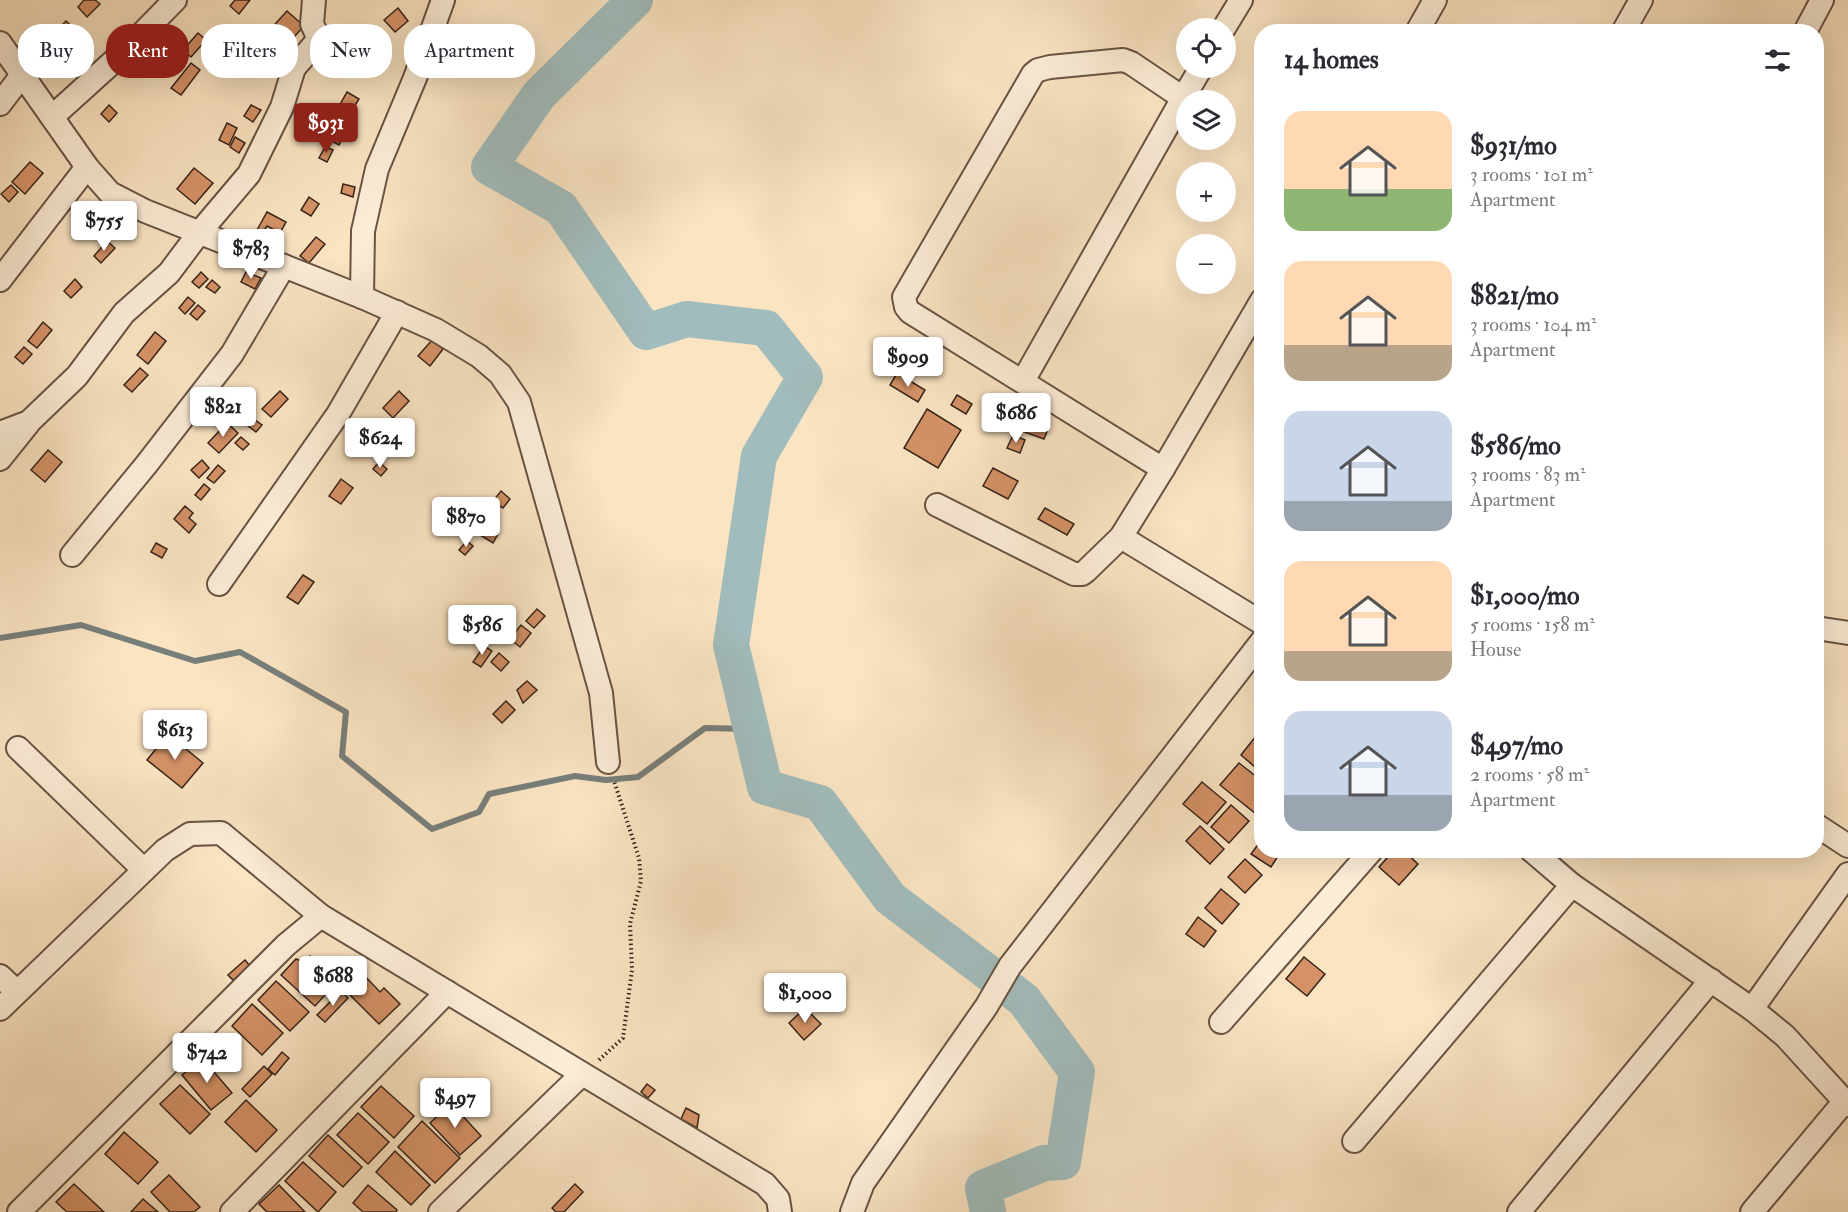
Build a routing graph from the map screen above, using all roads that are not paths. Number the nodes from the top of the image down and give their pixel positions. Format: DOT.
graph roads {
  1 [pos="175,0"];
  2 [pos="314,0"];
  3 [pos="443,0"];
  4 [pos="1241,0"];
  5 [pos="1435,0"];
  6 [pos="1641,0"];
  7 [pos="1822,0"];
  8 [pos="1230,18"];
  9 [pos="1422,24"];
  10 [pos="1628,24"];
  11 [pos="1809,24"];
  12 [pos="0,43"];
  13 [pos="18,69"];
  14 [pos="20,78"];
  15 [pos="24,78"];
  16 [pos="1176,93"];
  17 [pos="0,104"];
  18 [pos="1176,110"];
  19 [pos="52,117"];
  20 [pos="87,167"];
  21 [pos="199,233"];
  22 [pos="284,266"];
  23 [pos="0,280"];
  24 [pos="362,297"];
  25 [pos="397,312"];
  26 [pos="1254,314"];
  27 [pos="1023,381"];
  28 [pos="28,422"];
  29 [pos="0,433"];
  30 [pos="0,459"];
  31 [pos="1163,469"];
  32 [pos="937,505"];
  33 [pos="1120,537"];
  34 [pos="72,555"];
  35 [pos="219,584"];
  36 [pos="1254,619"];
  37 [pos="1824,629"];
  38 [pos="1848,633"];
  39 [pos="1254,651"];
  40 [pos="18,748"];
  41 [pos="608,762"];
  42 [pos="1824,830"];
  43 [pos="1848,846"];
  44 [pos="1365,858"];
  45 [pos="1540,858"];
  46 [pos="144,870"];
  47 [pos="1848,874"];
  48 [pos="1572,885"];
  49 [pos="321,916"];
  50 [pos="0,976"];
  51 [pos="1711,980"];
  52 [pos="17,992"];
  53 [pos="447,992"];
  54 [pos="0,1009"];
  55 [pos="1752,1009"];
  56 [pos="1221,1022"];
  57 [pos="582,1074"];
  58 [pos="1846,1103"];
  59 [pos="1354,1141"];
  60 [pos="19,1212"];
  61 [pos="232,1212"];
  62 [pos="440,1212"];
  63 [pos="780,1212"];
  64 [pos="852,1212"];
  65 [pos="1519,1212"];
  66 [pos="1752,1212"];
  1 -- 19 [label="street"];
  2 -- 21 [label="street"];
  3 -- 24 [label="street"];
  4 -- 8 [label="street"];
  5 -- 9 [label="street"];
  6 -- 10 [label="street"];
  7 -- 11 [label="street"];
  12 -- 13 [label="street"];
  14 -- 17 [label="street"];
  15 -- 19 [label="street"];
  16 -- 27 [label="street"];
  18 -- 27 [label="street"];
  19 -- 20 [label="street"];
  20 -- 21 [label="street"];
  20 -- 23 [label="street"];
  21 -- 22 [label="street"];
  21 -- 28 [label="street"];
  22 -- 24 [label="street"];
  22 -- 34 [label="street"];
  24 -- 25 [label="street"];
  25 -- 35 [label="street"];
  25 -- 41 [label="street"];
  26 -- 31 [label="street"];
  27 -- 31 [label="street"];
  28 -- 29 [label="street"];
  28 -- 30 [label="street"];
  31 -- 33 [label="street"];
  32 -- 33 [label="street"];
  33 -- 36 [label="street"];
  37 -- 38 [label="street"];
  39 -- 64 [label="street"];
  40 -- 46 [label="street"];
  42 -- 43 [label="street"];
  44 -- 56 [label="street"];
  45 -- 48 [label="street"];
  46 -- 49 [label="street"];
  46 -- 52 [label="street"];
  47 -- 55 [label="street"];
  48 -- 51 [label="street"];
  48 -- 59 [label="street"];
  49 -- 53 [label="street"];
  49 -- 60 [label="street"];
  50 -- 52 [label="street"];
  51 -- 55 [label="street"];
  51 -- 65 [label="street"];
  52 -- 54 [label="street"];
  53 -- 57 [label="street"];
  53 -- 61 [label="street"];
  55 -- 58 [label="street"];
  57 -- 62 [label="street"];
  57 -- 63 [label="street"];
  58 -- 66 [label="street"];
}
